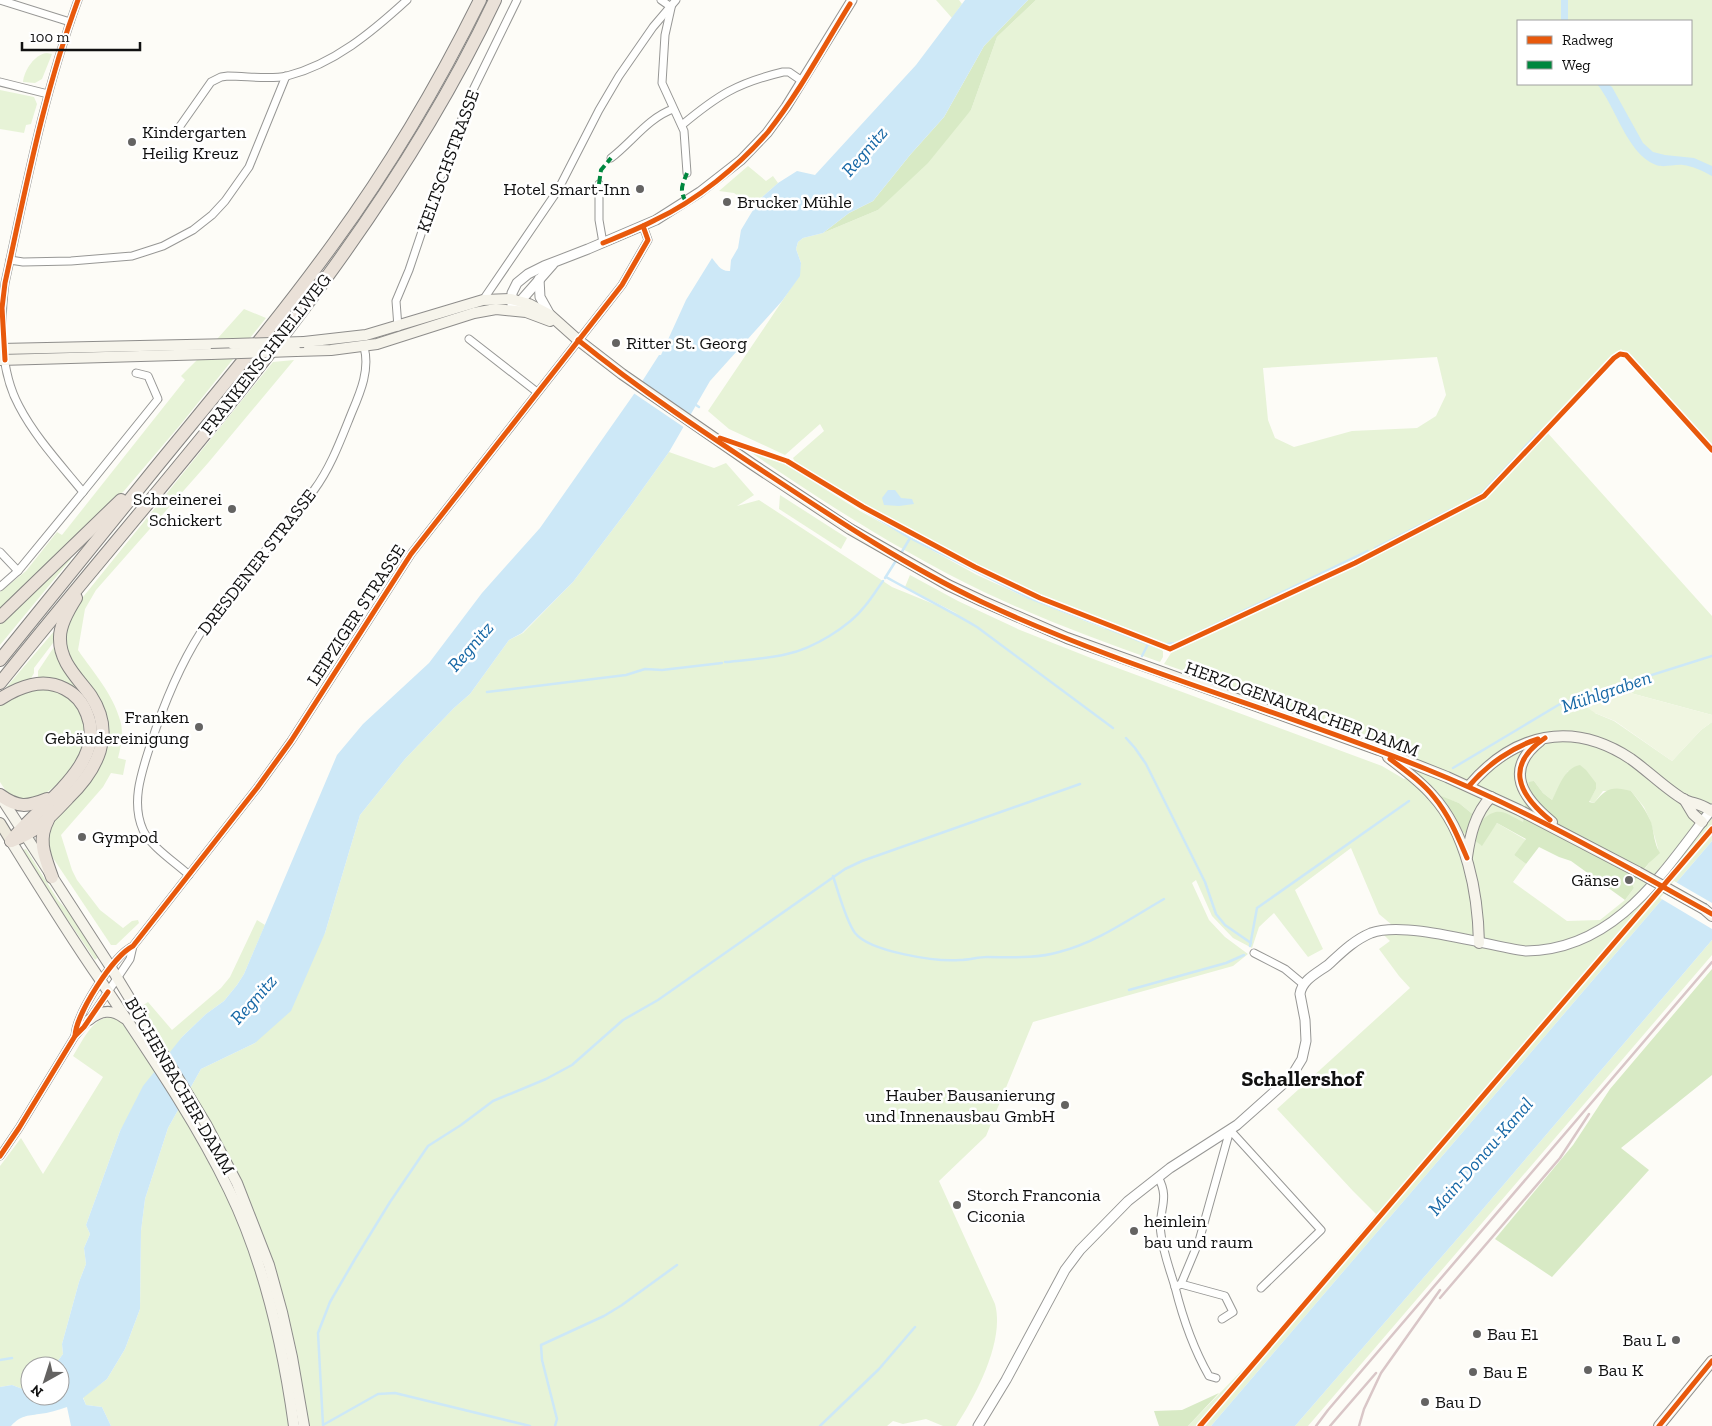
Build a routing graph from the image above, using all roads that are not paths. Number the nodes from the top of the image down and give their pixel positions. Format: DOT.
graph roads {
  1 [pos="0,0"];
  2 [pos="78,0"];
  3 [pos="407,0"];
  4 [pos="480,0"];
  5 [pos="495,0"];
  6 [pos="517,0"];
  7 [pos="661,0"];
  8 [pos="676,0"];
  9 [pos="852,0"];
  10 [pos="671,7"];
  11 [pos="70,22"];
  12 [pos="286,76"];
  13 [pos="802,81"];
  14 [pos="0,82"];
  15 [pos="48,94"];
  16 [pos="673,109"];
  17 [pos="682,125"];
  18 [pos="178,129"];
  19 [pos="611,158"];
  20 [pos="687,173"];
  21 [pos="599,184"];
  22 [pos="643,226"];
  23 [pos="603,243"];
  24 [pos="10,260"];
  25 [pos="555,262"];
  26 [pos="539,279"];
  27 [pos="483,300"];
  28 [pos="515,300"];
  29 [pos="512,310"];
  30 [pos="550,315"];
  31 [pos="398,327"];
  32 [pos="563,328"];
  33 [pos="469,339"];
  34 [pos="578,340"];
  35 [pos="364,346"];
  36 [pos="2,355"];
  37 [pos="136,373"];
  38 [pos="537,392"];
  39 [pos="153,471"];
  40 [pos="83,492"];
  41 [pos="0,552"];
  42 [pos="97,564"];
  43 [pos="18,571"];
  44 [pos="0,587"];
  45 [pos="0,617"];
  46 [pos="0,660"];
  47 [pos="0,683"];
  48 [pos="0,699"];
  49 [pos="1545,738"];
  50 [pos="1378,750"];
  51 [pos="1469,786"];
  52 [pos="0,796"];
  53 [pos="54,796"];
  54 [pos="1491,796"];
  55 [pos="1684,799"];
  56 [pos="1711,810"];
  57 [pos="50,816"];
  58 [pos="1702,822"];
  59 [pos="0,824"];
  60 [pos="23,832"];
  61 [pos="1572,836"];
  62 [pos="11,841"];
  63 [pos="1467,858"];
  64 [pos="189,875"];
  65 [pos="52,877"];
  66 [pos="1709,913"];
  67 [pos="1479,943"];
  68 [pos="133,946"];
  69 [pos="1254,953"];
  70 [pos="110,966"];
  71 [pos="117,978"];
  72 [pos="100,981"];
  73 [pos="1303,984"];
  74 [pos="108,992"];
  75 [pos="89,1020"];
  76 [pos="130,1024"];
  77 [pos="75,1036"];
  78 [pos="1230,1130"];
  79 [pos="0,1156"];
  80 [pos="1158,1177"];
  81 [pos="1178,1286"];
  82 [pos="1261,1288"];
  83 [pos="278,1314"];
  84 [pos="1222,1319"];
  85 [pos="1712,1361"];
  86 [pos="1216,1378"];
  87 [pos="294,1426"];
  88 [pos="304,1426"];
  89 [pos="978,1426"];
  90 [pos="1659,1426"];
  1 -- 11 [label="street"];
  2 -- 11 [label="street"];
  3 -- 12 [label="street"];
  4 -- 39 [label="highway, FRANKENSCHNELLWEG"];
  5 -- 42 [label="highway, FRANKENSCHNELLWEG"];
  6 -- 31 [label="street, KELTSCHSTRASSE"];
  7 -- 10 [label="street"];
  8 -- 10 [label="street"];
  9 -- 13 [label="street"];
  10 -- 16 [label="street"];
  10 -- 27 [label="street"];
  11 -- 15 [label="street"];
  12 -- 18 [label="street"];
  12 -- 24 [label="street"];
  13 -- 17 [label="street"];
  13 -- 22 [label="street"];
  14 -- 15 [label="street"];
  15 -- 24 [label="street"];
  16 -- 17 [label="street"];
  16 -- 19 [label="street"];
  17 -- 20 [label="street"];
  21 -- 23 [label="street"];
  22 -- 23 [label="street"];
  22 -- 34 [label="street, LEIPZIGER STRASSE"];
  23 -- 25 [label="street"];
  24 -- 36 [label="street"];
  25 -- 26 [label="street"];
  25 -- 28 [label="street"];
  26 -- 28 [label="street"];
  26 -- 30 [label="street"];
  27 -- 28 [label="main road"];
  27 -- 31 [label="main road"];
  28 -- 29 [label="street"];
  28 -- 30 [label="main road, HERZOGENAURACHER DAMM"];
  29 -- 32 [label="main road, HERZOGENAURACHER DAMM"];
  29 -- 35 [label="main road, HERZOGENAURACHER DAMM"];
  30 -- 32 [label="main road, HERZOGENAURACHER DAMM"];
  31 -- 36 [label="main road, bridge"];
  32 -- 34 [label="main road, HERZOGENAURACHER DAMM"];
  33 -- 38 [label="street"];
  34 -- 38 [label="street, LEIPZIGER STRASSE"];
  34 -- 50 [label="main road, HERZOGENAURACHER DAMM"];
  35 -- 36 [label="main road, HERZOGENAURACHER DAMM, bridge"];
  35 -- 64 [label="street, DRESDENER STRASSE"];
  36 -- 40 [label="street"];
  37 -- 40 [label="street"];
  38 -- 64 [label="street, LEIPZIGER STRASSE"];
  39 -- 45 [label="highway"];
  39 -- 46 [label="highway, FRANKENSCHNELLWEG"];
  40 -- 43 [label="street"];
  41 -- 43 [label="street"];
  42 -- 47 [label="highway, FRANKENSCHNELLWEG"];
  42 -- 57 [label="highway"];
  43 -- 44 [label="street"];
  48 -- 53 [label="highway"];
  49 -- 51 [label="main road"];
  49 -- 55 [label="main road"];
  49 -- 61 [label="main road"];
  50 -- 51 [label="main road, HERZOGENAURACHER DAMM"];
  50 -- 63 [label="main road"];
  51 -- 54 [label="main road, HERZOGENAURACHER DAMM"];
  52 -- 53 [label="highway"];
  52 -- 60 [label="main road, BÜCHENBACHER DAMM"];
  53 -- 60 [label="highway"];
  54 -- 61 [label="main road, HERZOGENAURACHER DAMM"];
  54 -- 63 [label="main road"];
  55 -- 56 [label="main road"];
  55 -- 58 [label="main road"];
  56 -- 58 [label="street"];
  57 -- 60 [label="highway"];
  57 -- 65 [label="highway"];
  58 -- 67 [label="street"];
  59 -- 62 [label="main road"];
  60 -- 62 [label="highway"];
  60 -- 65 [label="main road, BÜCHENBACHER DAMM"];
  61 -- 66 [label="main road, HERZOGENAURACHER DAMM, bridge"];
  62 -- 72 [label="main road, BÜCHENBACHER DAMM"];
  63 -- 67 [label="main road"];
  64 -- 68 [label="street, LEIPZIGER STRASSE"];
  65 -- 70 [label="main road, BÜCHENBACHER DAMM"];
  67 -- 73 [label="street"];
  68 -- 70 [label="street, LEIPZIGER STRASSE"];
  68 -- 71 [label="street, LEIPZIGER STRASSE"];
  69 -- 73 [label="street"];
  70 -- 71 [label="main road, BÜCHENBACHER DAMM"];
  70 -- 72 [label="street"];
  71 -- 74 [label="street, BÜCHENBACHER DAMM"];
  71 -- 83 [label="main road, BÜCHENBACHER DAMM"];
  72 -- 74 [label="main road, BÜCHENBACHER DAMM"];
  72 -- 77 [label="street"];
  73 -- 78 [label="street"];
  74 -- 75 [label="street"];
  74 -- 76 [label="main road, BÜCHENBACHER DAMM"];
  75 -- 76 [label="main road"];
  75 -- 77 [label="street"];
  76 -- 83 [label="main road, BÜCHENBACHER DAMM"];
  77 -- 79 [label="street"];
  78 -- 80 [label="street"];
  78 -- 81 [label="street"];
  78 -- 82 [label="street"];
  80 -- 81 [label="street"];
  80 -- 89 [label="street"];
  81 -- 84 [label="street"];
  81 -- 86 [label="street"];
  83 -- 87 [label="main road, BÜCHENBACHER DAMM"];
  83 -- 88 [label="main road, BÜCHENBACHER DAMM"];
  85 -- 90 [label="main road"];
}
